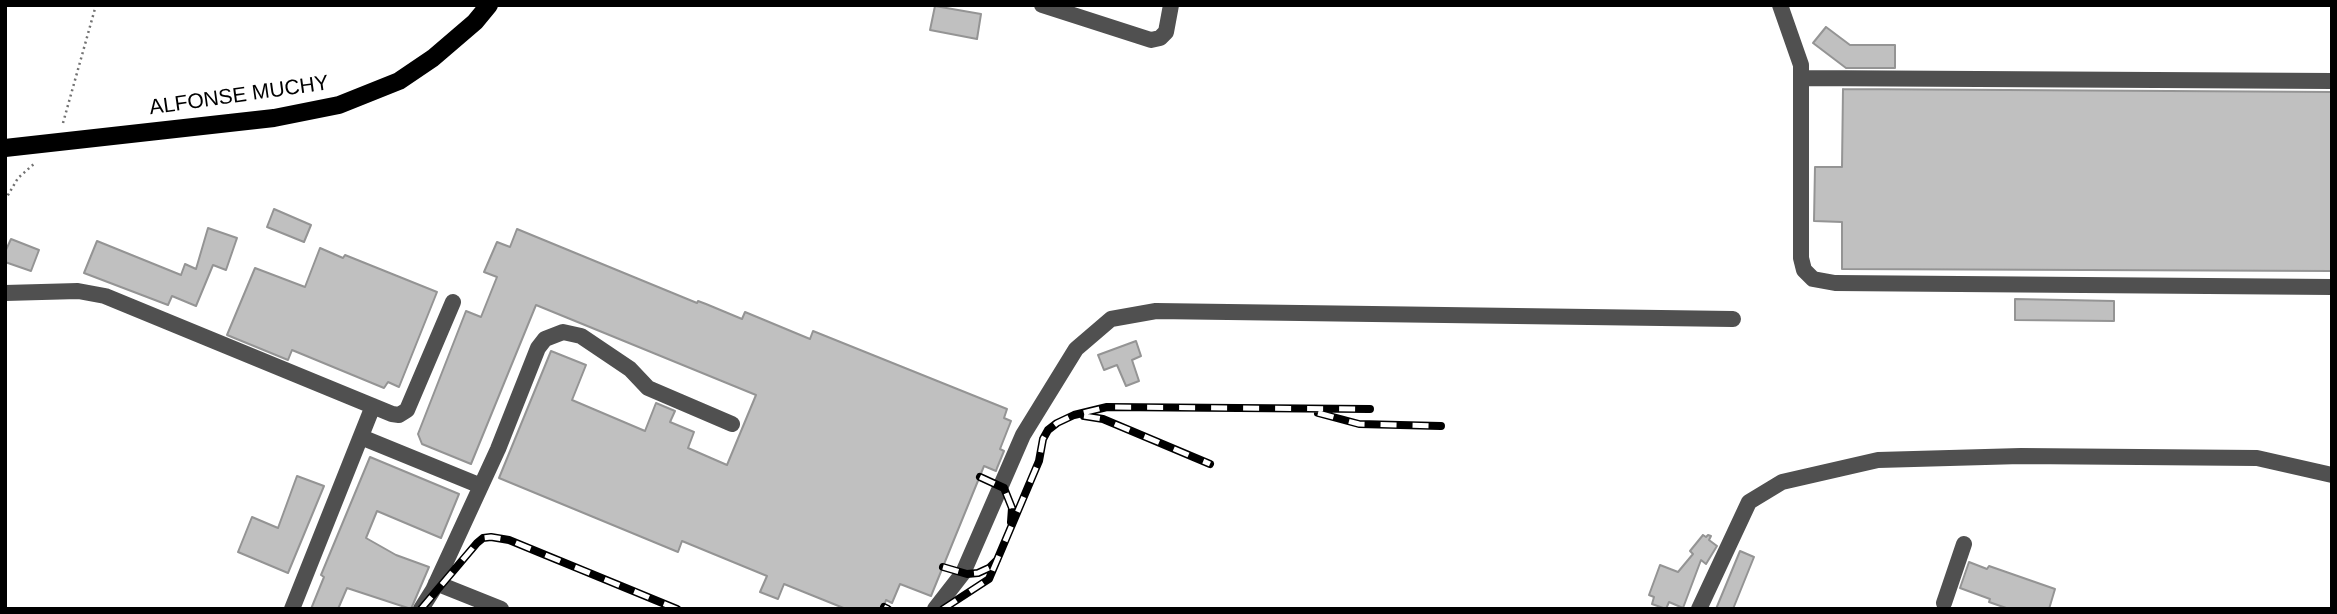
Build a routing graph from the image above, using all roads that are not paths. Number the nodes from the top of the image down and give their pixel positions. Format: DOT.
graph roads {
  1 [pos="489,5"];
  2 [pos="1042,5"];
  3 [pos="1171,5"];
  4 [pos="1780,5"];
  5 [pos="1801,78"];
  6 [pos="2332,82"];
  7 [pos="5,148"];
  8 [pos="2332,287"];
  9 [pos="5,293"];
  10 [pos="453,302"];
  11 [pos="1733,319"];
  12 [pos="373,406"];
  13 [pos="732,424"];
  14 [pos="361,436"];
  15 [pos="2332,475"];
  16 [pos="481,486"];
  17 [pos="1964,544"];
  18 [pos="436,583"];
  19 [pos="1948,607"];
  20 [pos="292,609"];
  21 [pos="421,609"];
  22 [pos="501,609"];
  23 [pos="935,609"];
  24 [pos="1699,609"];
  1 -- 7 [label="main road, ALFONSE MUCHY"];
  2 -- 3 [label="lane"];
  4 -- 5 [label="lane"];
  5 -- 6 [label="lane"];
  5 -- 8 [label="lane"];
  9 -- 12 [label="lane"];
  10 -- 12 [label="lane"];
  11 -- 23 [label="lane"];
  12 -- 14 [label="lane"];
  13 -- 16 [label="lane"];
  14 -- 16 [label="lane"];
  14 -- 20 [label="lane"];
  15 -- 24 [label="lane"];
  16 -- 18 [label="lane"];
  17 -- 19 [label="lane"];
  18 -- 21 [label="lane"];
  18 -- 22 [label="lane"];
}
